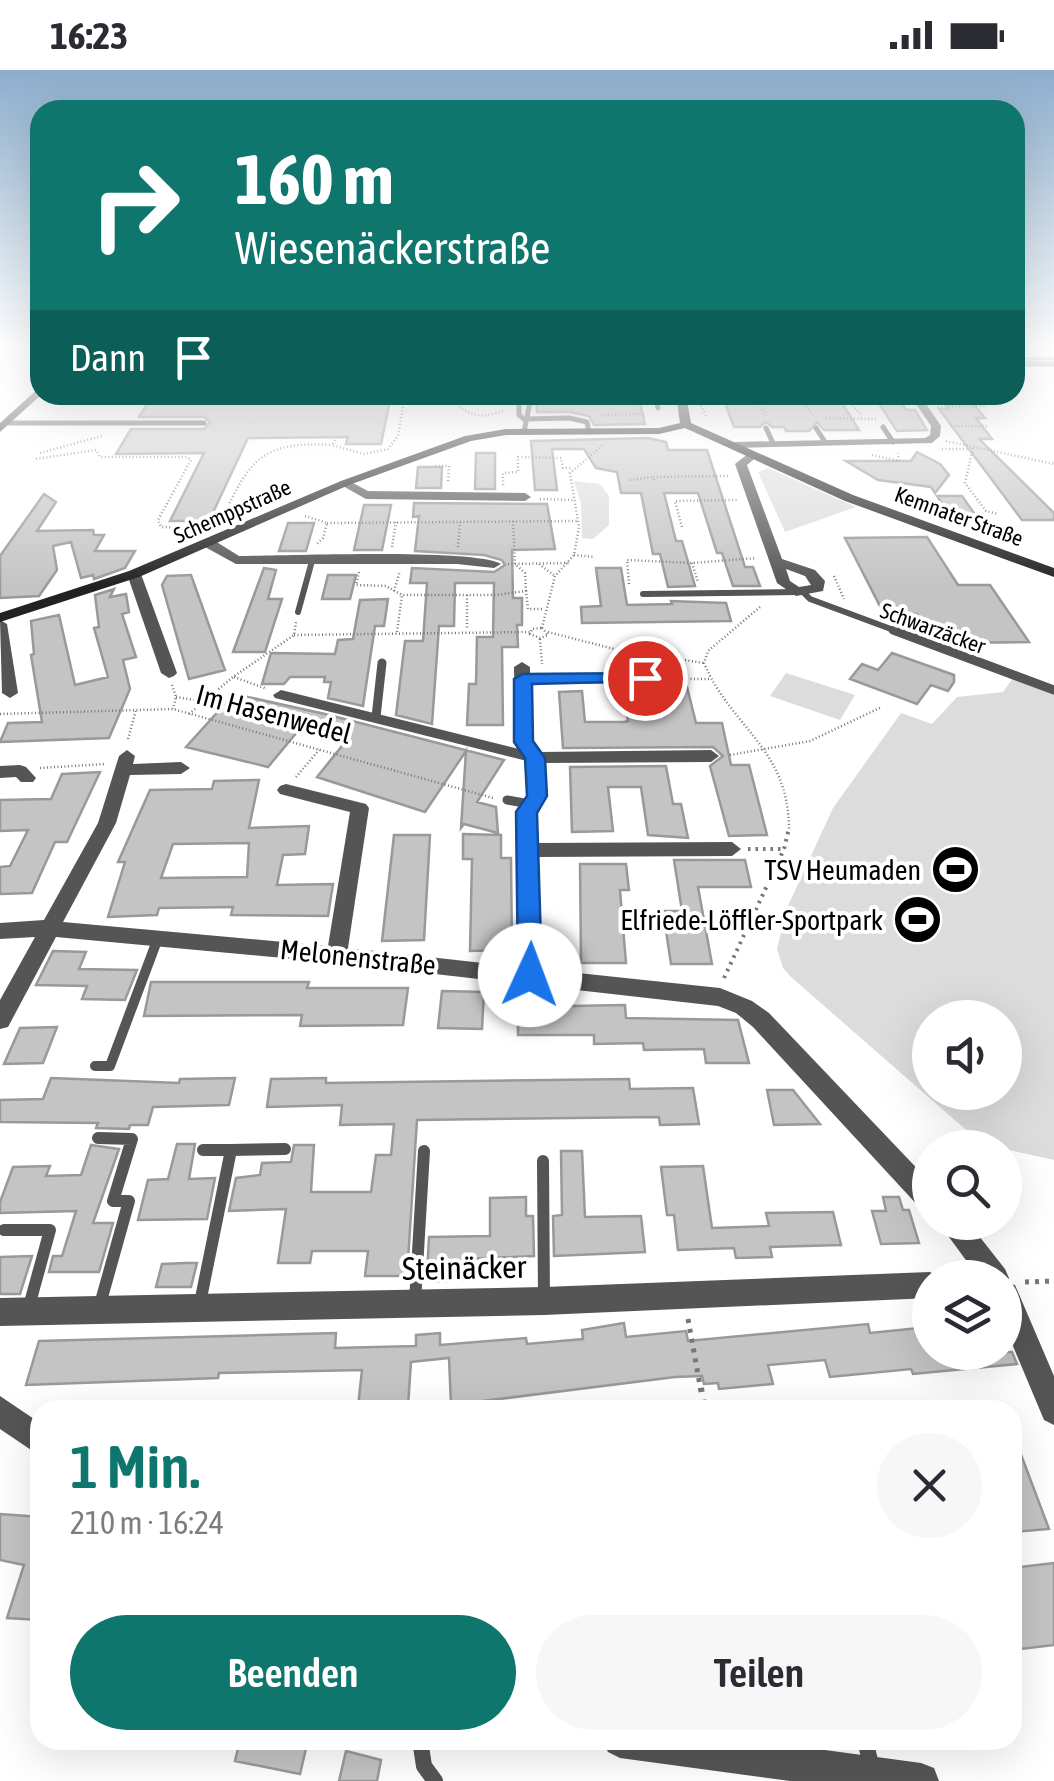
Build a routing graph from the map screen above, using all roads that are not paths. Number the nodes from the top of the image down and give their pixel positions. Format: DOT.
graph roads {
  1 [pos="520,427"];
  2 [pos="533,427"];
  3 [pos="675,427"];
  4 [pos="692,427"];
  5 [pos="885,427"];
  6 [pos="930,427"];
  7 [pos="766,428"];
  8 [pos="816,428"];
  9 [pos="825,442"];
  10 [pos="893,442"];
  11 [pos="773,443"];
  12 [pos="732,445"];
  13 [pos="753,455"];
  14 [pos="344,482"];
  15 [pos="525,497"];
  16 [pos="210,544"];
  17 [pos="312,561"];
  18 [pos="778,562"];
  19 [pos="494,564"];
  20 [pos="1054,572"];
  21 [pos="134,574"];
  22 [pos="800,592"];
  23 [pos="642,594"];
  24 [pos="298,612"];
  25 [pos="0,621"];
  26 [pos="382,663"];
  27 [pos="169,674"];
  28 [pos="645,678"];
  29 [pos="1054,690"];
  30 [pos="10,693"];
  31 [pos="281,695"];
  32 [pos="376,718"];
  33 [pos="710,756"];
  34 [pos="535,758"];
  35 [pos="180,768"];
  36 [pos="0,772"];
  37 [pos="23,774"];
  38 [pos="286,790"];
  39 [pos="507,800"];
  40 [pos="530,804"];
  41 [pos="732,849"];
  42 [pos="528,850"];
  43 [pos="47,928"];
  44 [pos="0,931"];
  45 [pos="158,938"];
  46 [pos="338,955"];
  47 [pos="530,975"];
  48 [pos="0,1020"];
  49 [pos="95,1066"];
  50 [pos="98,1138"];
  51 [pos="285,1149"];
  52 [pos="202,1150"];
  53 [pos="231,1150"];
  54 [pos="424,1152"];
  55 [pos="543,1161"];
  56 [pos="912,1181"];
  57 [pos="4,1230"];
  58 [pos="967,1240"];
  59 [pos="985,1260"];
  60 [pos="912,1286"];
  61 [pos="544,1301"];
  62 [pos="415,1304"];
  63 [pos="99,1309"];
  64 [pos="198,1309"];
  65 [pos="14,1311"];
  66 [pos="1022,1325"];
  67 [pos="1054,1410"];
  68 [pos="0,1411"];
  69 [pos="30,1433"];
  70 [pos="422,1750"];
  71 [pos="766,1750"];
  72 [pos="869,1757"];
  73 [pos="436,1781"];
  74 [pos="921,1781"];
  1 -- 14 [label="street, Schemppstraße"];
  2 -- 3 [label="street, Schemppstraße"];
  4 -- 12 [label="street, Kemnater Straße"];
  5 -- 10 [label="lane"];
  6 -- 10 [label="street"];
  7 -- 11 [label="lane"];
  8 -- 9 [label="lane"];
  9 -- 10 [label="street"];
  9 -- 11 [label="street"];
  11 -- 12 [label="street"];
  12 -- 13 [label="street, Kemnater Straße"];
  13 -- 18 [label="street"];
  13 -- 20 [label="street, Kemnater Straße"];
  14 -- 15 [label="street"];
  14 -- 16 [label="street, Schemppstraße"];
  16 -- 17 [label="street"];
  16 -- 21 [label="street, Schemppstraße"];
  17 -- 19 [label="street"];
  17 -- 24 [label="lane"];
  18 -- 22 [label="street"];
  18 -- 22 [label="street"];
  21 -- 25 [label="street, Schemppstraße"];
  21 -- 27 [label="street"];
  22 -- 23 [label="lane"];
  22 -- 29 [label="lane, Schwarzäcker"];
  25 -- 30 [label="street"];
  26 -- 32 [label="lane"];
  28 -- 34 [label="street"];
  31 -- 32 [label="street"];
  32 -- 34 [label="street"];
  33 -- 34 [label="street"];
  34 -- 40 [label="street"];
  35 -- 43 [label="street"];
  36 -- 37 [label="street"];
  38 -- 46 [label="street"];
  39 -- 40 [label="lane"];
  40 -- 42 [label="street"];
  41 -- 42 [label="street"];
  42 -- 47 [label="street"];
  43 -- 44 [label="street, Melonenstraße"];
  43 -- 45 [label="street, Melonenstraße"];
  43 -- 48 [label="street"];
  45 -- 46 [label="street, Melonenstraße"];
  45 -- 49 [label="lane"];
  46 -- 47 [label="street, Melonenstraße"];
  47 -- 56 [label="street, Melonenstraße"];
  50 -- 63 [label="lane"];
  51 -- 53 [label="lane"];
  52 -- 53 [label="lane"];
  53 -- 64 [label="lane"];
  54 -- 62 [label="lane"];
  55 -- 61 [label="lane"];
  57 -- 65 [label="lane"];
  58 -- 59 [label="street"];
  60 -- 61 [label="street, Steinäcker"];
  61 -- 62 [label="street, Steinäcker"];
  62 -- 64 [label="street, Steinäcker"];
  63 -- 64 [label="street, Steinäcker"];
  63 -- 65 [label="street, Steinäcker"];
  66 -- 67 [label="street"];
  68 -- 69 [label="street"];
  70 -- 73 [label="lane"];
  71 -- 72 [label="street"];
  72 -- 74 [label="street"];
}
